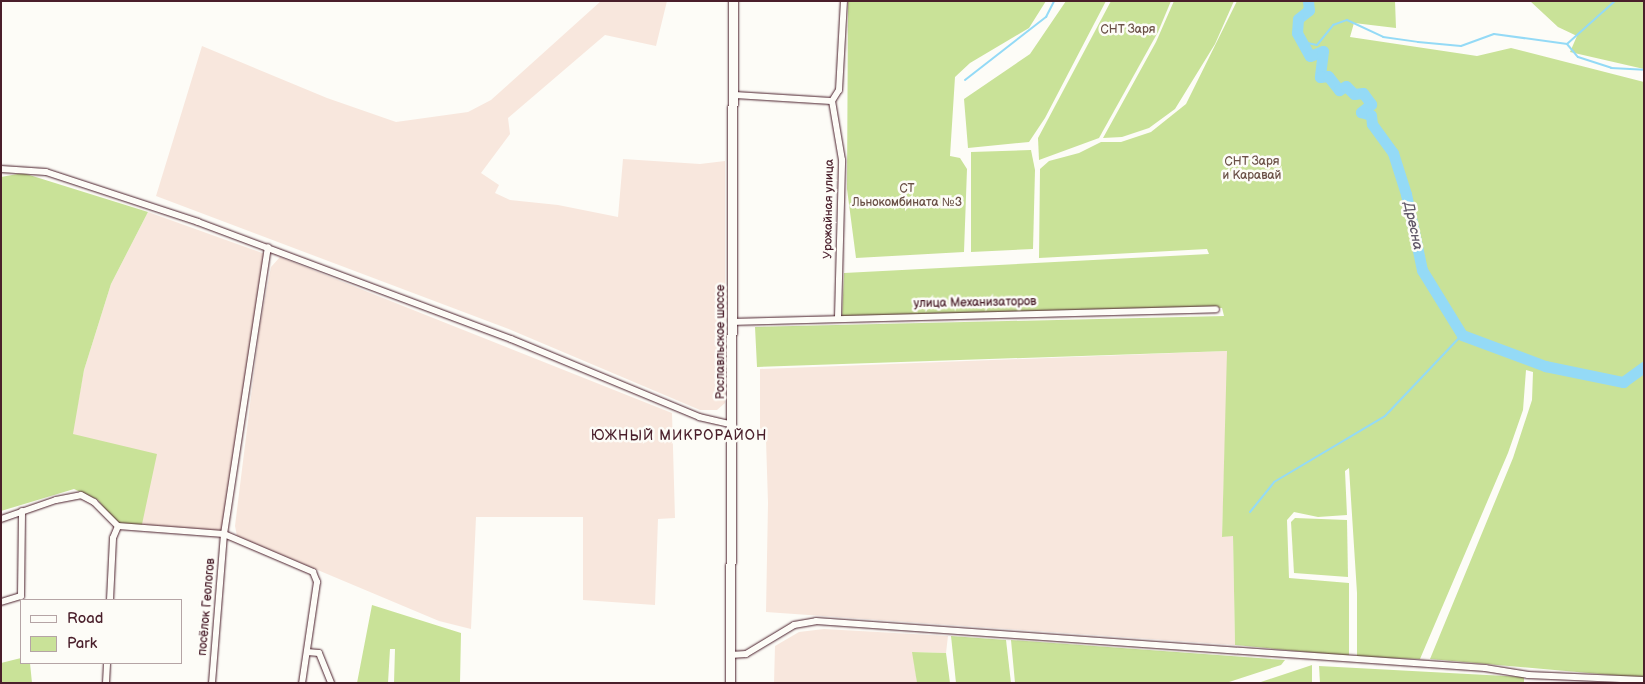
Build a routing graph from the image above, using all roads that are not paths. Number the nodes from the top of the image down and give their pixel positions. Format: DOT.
graph roads {
  1 [pos="733,1"];
  2 [pos="844,1"];
  3 [pos="734,95"];
  4 [pos="832,101"];
  5 [pos="1,169"];
  6 [pos="268,247"];
  7 [pos="1216,309"];
  8 [pos="838,317"];
  9 [pos="733,322"];
  10 [pos="733,425"];
  11 [pos="22,512"];
  12 [pos="1,518"];
  13 [pos="118,526"];
  14 [pos="224,534"];
  15 [pos="110,599"];
  16 [pos="1,602"];
  17 [pos="307,652"];
  18 [pos="730,655"];
  19 [pos="107,664"];
  20 [pos="1644,680"];
  21 [pos="106,683"];
  22 [pos="212,683"];
  23 [pos="302,683"];
  24 [pos="331,683"];
  25 [pos="730,683"];
  1 -- 3 [label="main road, Рославльское шоссе"];
  2 -- 4 [label="street, Урожайная улица"];
  3 -- 4 [label="street"];
  3 -- 9 [label="main road, Рославльское шоссе"];
  4 -- 8 [label="street, Урожайная улица"];
  5 -- 6 [label="street"];
  6 -- 10 [label="street"];
  6 -- 14 [label="street, посёлок Геологов"];
  7 -- 8 [label="street, улица Механизаторов"];
  8 -- 9 [label="street, улица Механизаторов"];
  9 -- 10 [label="main road, Рославльское шоссе"];
  10 -- 18 [label="main road, Рославльское шоссе"];
  11 -- 12 [label="street"];
  11 -- 13 [label="street"];
  11 -- 16 [label="street"];
  13 -- 14 [label="street"];
  13 -- 15 [label="street"];
  14 -- 17 [label="street"];
  14 -- 22 [label="street, посёлок Геологов"];
  17 -- 23 [label="street"];
  17 -- 24 [label="street"];
  18 -- 20 [label="street"];
  18 -- 25 [label="main road, Рославльское шоссе"];
  19 -- 21 [label="street"];
}
